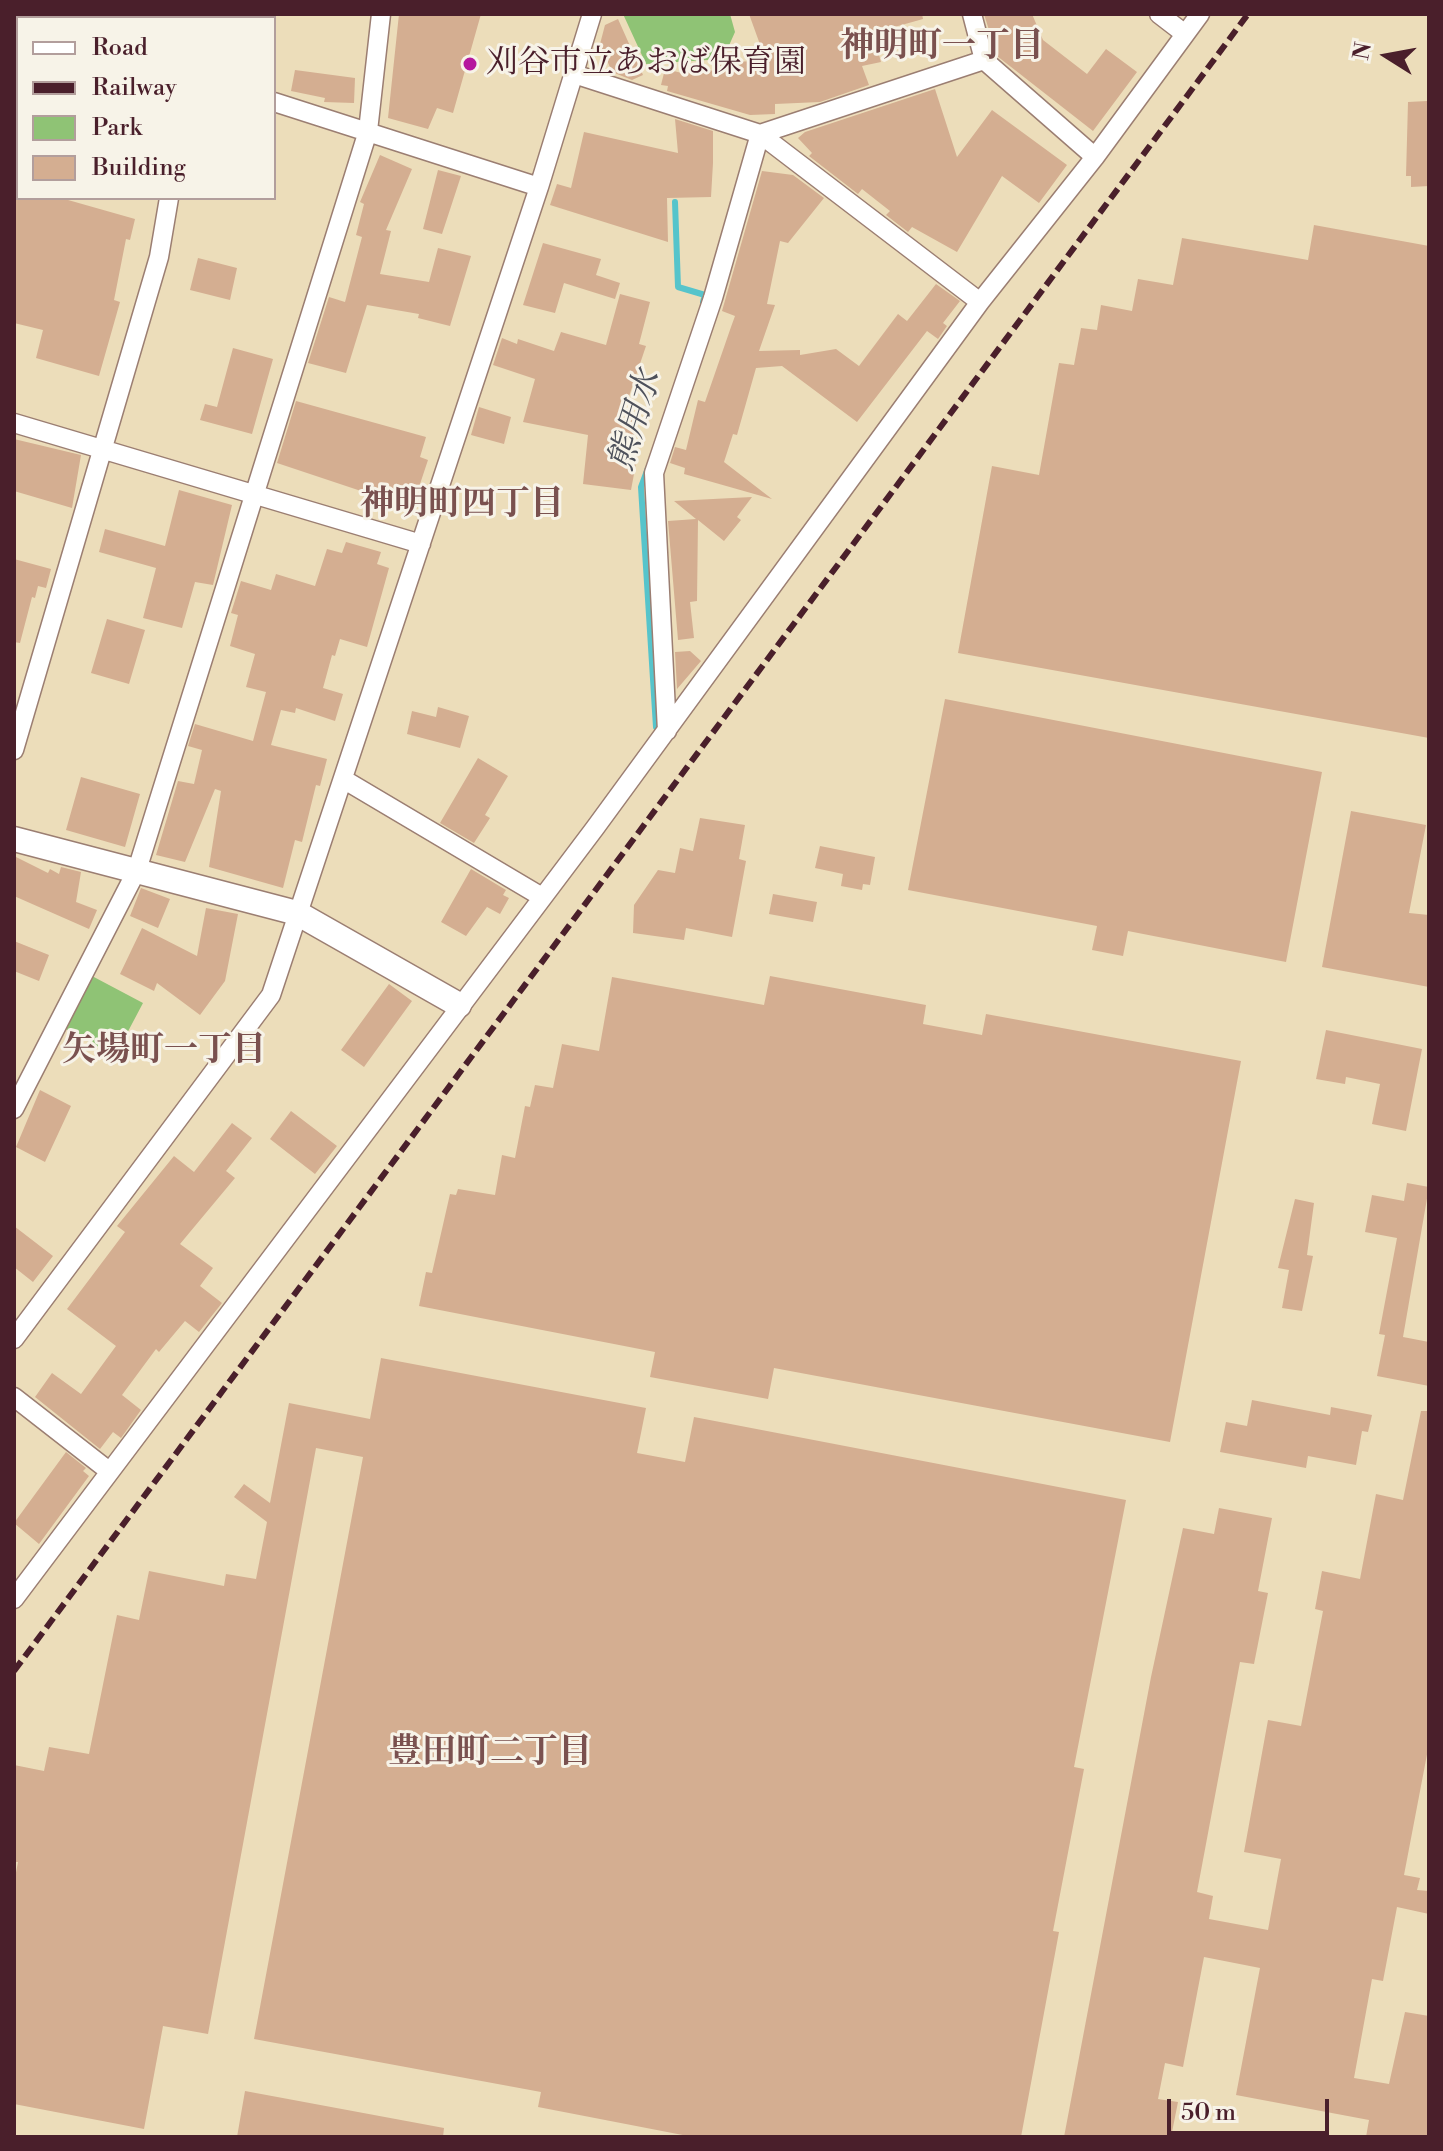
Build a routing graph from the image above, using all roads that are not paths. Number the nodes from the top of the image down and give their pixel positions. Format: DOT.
graph roads {
  1 [pos="381,14"];
  2 [pos="592,14"];
  3 [pos="972,14"];
  4 [pos="1159,14"];
  5 [pos="1200,14"];
  6 [pos="1185,34"];
  7 [pos="984,60"];
  8 [pos="574,74"];
  9 [pos="276,103"];
  10 [pos="368,131"];
  11 [pos="760,134"];
  12 [pos="1095,157"];
  13 [pos="539,187"];
  14 [pos="169,200"];
  15 [pos="980,302"];
  16 [pos="14,423"];
  17 [pos="102,449"];
  18 [pos="254,494"];
  19 [pos="421,544"];
  20 [pos="667,731"];
  21 [pos="14,750"];
  22 [pos="343,779"];
  23 [pos="14,839"];
  24 [pos="137,870"];
  25 [pos="542,897"];
  26 [pos="297,913"];
  27 [pos="459,1005"];
  28 [pos="14,1109"];
  29 [pos="14,1339"];
  30 [pos="14,1397"];
  31 [pos="109,1471"];
  32 [pos="14,1599"];
  1 -- 10 [label="street"];
  2 -- 8 [label="street"];
  3 -- 7 [label="street"];
  4 -- 6 [label="street"];
  5 -- 6 [label="street"];
  6 -- 12 [label="street"];
  7 -- 11 [label="street"];
  7 -- 12 [label="street"];
  8 -- 11 [label="street"];
  8 -- 13 [label="street"];
  9 -- 10 [label="street"];
  10 -- 13 [label="street"];
  10 -- 18 [label="street"];
  11 -- 15 [label="street"];
  11 -- 20 [label="street"];
  12 -- 15 [label="street"];
  13 -- 19 [label="street"];
  14 -- 17 [label="street"];
  15 -- 20 [label="street"];
  16 -- 17 [label="street"];
  17 -- 18 [label="street"];
  17 -- 21 [label="street"];
  18 -- 19 [label="street"];
  18 -- 24 [label="street"];
  19 -- 22 [label="street"];
  20 -- 25 [label="street"];
  22 -- 25 [label="street"];
  22 -- 26 [label="street"];
  23 -- 24 [label="street"];
  24 -- 26 [label="street"];
  24 -- 28 [label="street"];
  25 -- 27 [label="street"];
  26 -- 27 [label="street"];
  26 -- 29 [label="street"];
  27 -- 31 [label="street"];
  30 -- 31 [label="street"];
  31 -- 32 [label="street"];
}
